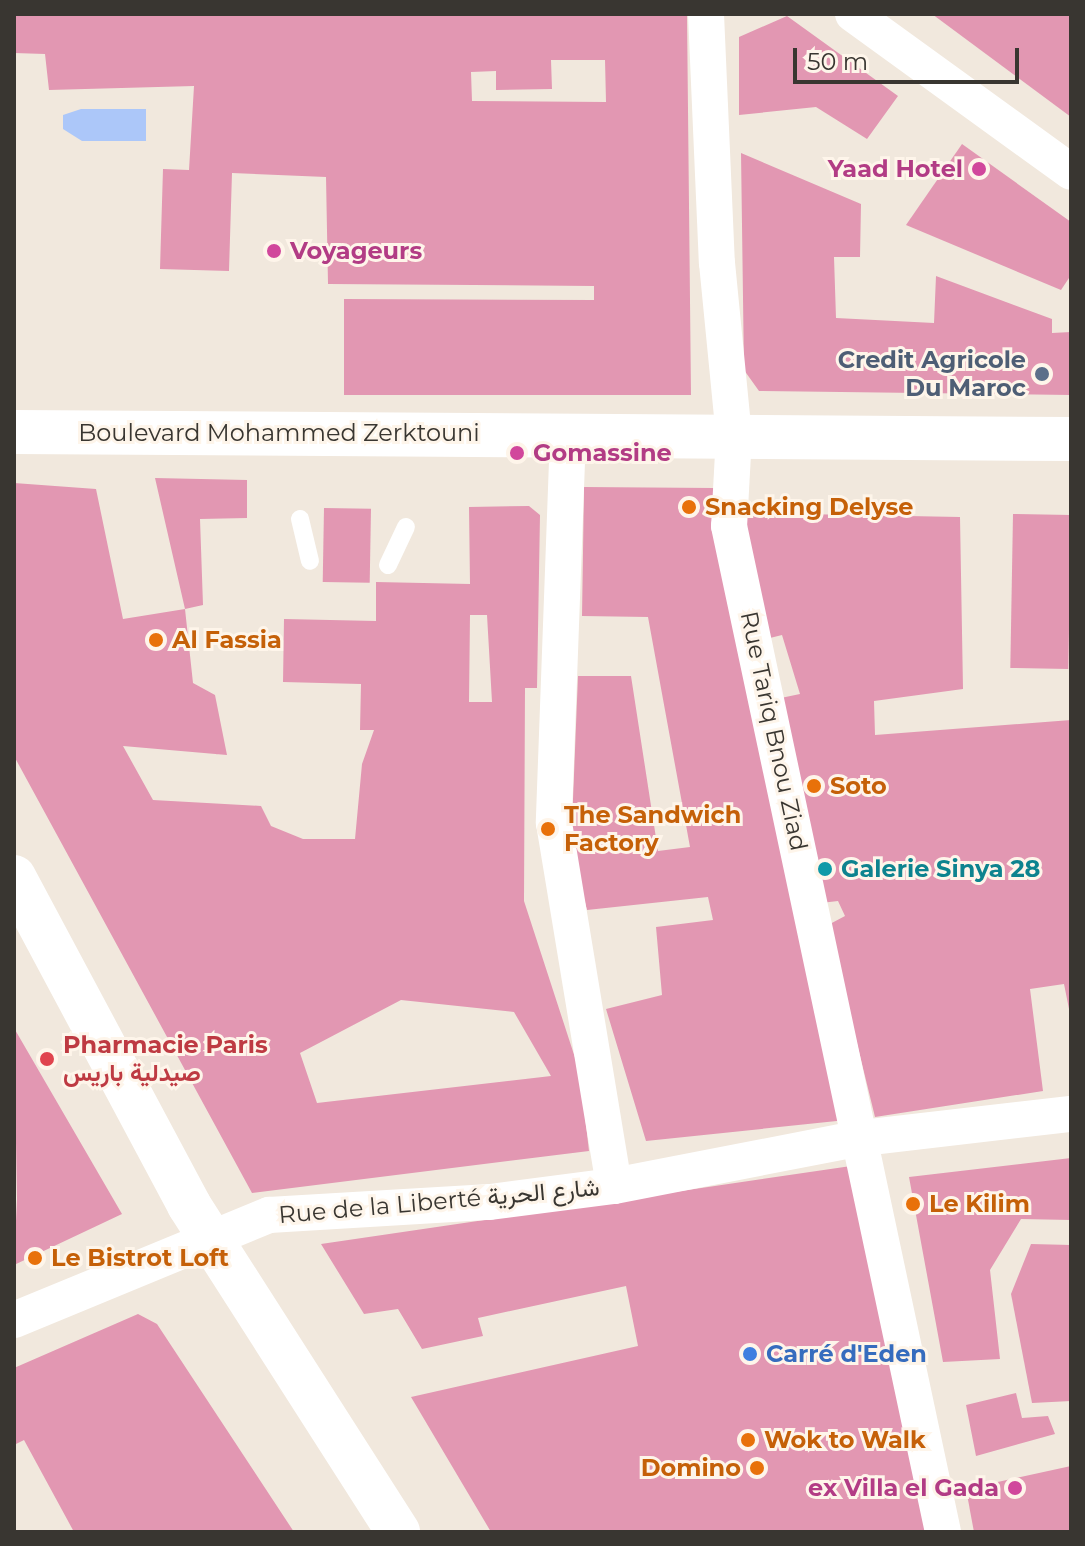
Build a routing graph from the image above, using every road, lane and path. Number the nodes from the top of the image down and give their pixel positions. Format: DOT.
graph roads {
  1 [pos="706,14"];
  2 [pos="853,14"];
  3 [pos="1071,172"];
  4 [pos="14,432"];
  5 [pos="568,434"];
  6 [pos="734,435"];
  7 [pos="1071,439"];
  8 [pos="300,519"];
  9 [pos="406,527"];
  10 [pos="310,561"];
  11 [pos="388,565"];
  12 [pos="14,877"];
  13 [pos="1071,1114"];
  14 [pos="862,1138"];
  15 [pos="614,1186"];
  16 [pos="214,1241"];
  17 [pos="14,1320"];
  18 [pos="398,1532"];
  19 [pos="943,1532"];
  1 -- 6 [label="street, Rue Tariq Bnou Ziad"];
  2 -- 3 [label="street"];
  4 -- 5 [label="main road, Boulevard Mohammed Zerktouni"];
  5 -- 6 [label="main road, Boulevard Mohammed Zerktouni"];
  5 -- 15 [label="street"];
  6 -- 7 [label="main road, Boulevard Mohammed Zerktouni"];
  6 -- 14 [label="street, Rue Tariq Bnou Ziad"];
  8 -- 10 [label="lane"];
  9 -- 11 [label="lane"];
  12 -- 16 [label="main road"];
  13 -- 14 [label="street, Rue de la Liberté شارع الحرية"];
  14 -- 15 [label="street, Rue de la Liberté شارع الحرية"];
  14 -- 19 [label="street, Rue Tariq Bnou Ziad"];
  15 -- 16 [label="street, Rue de la Liberté شارع الحرية"];
  16 -- 17 [label="street, Rue de la Liberté شارع الحرية"];
  16 -- 18 [label="main road"];
}
